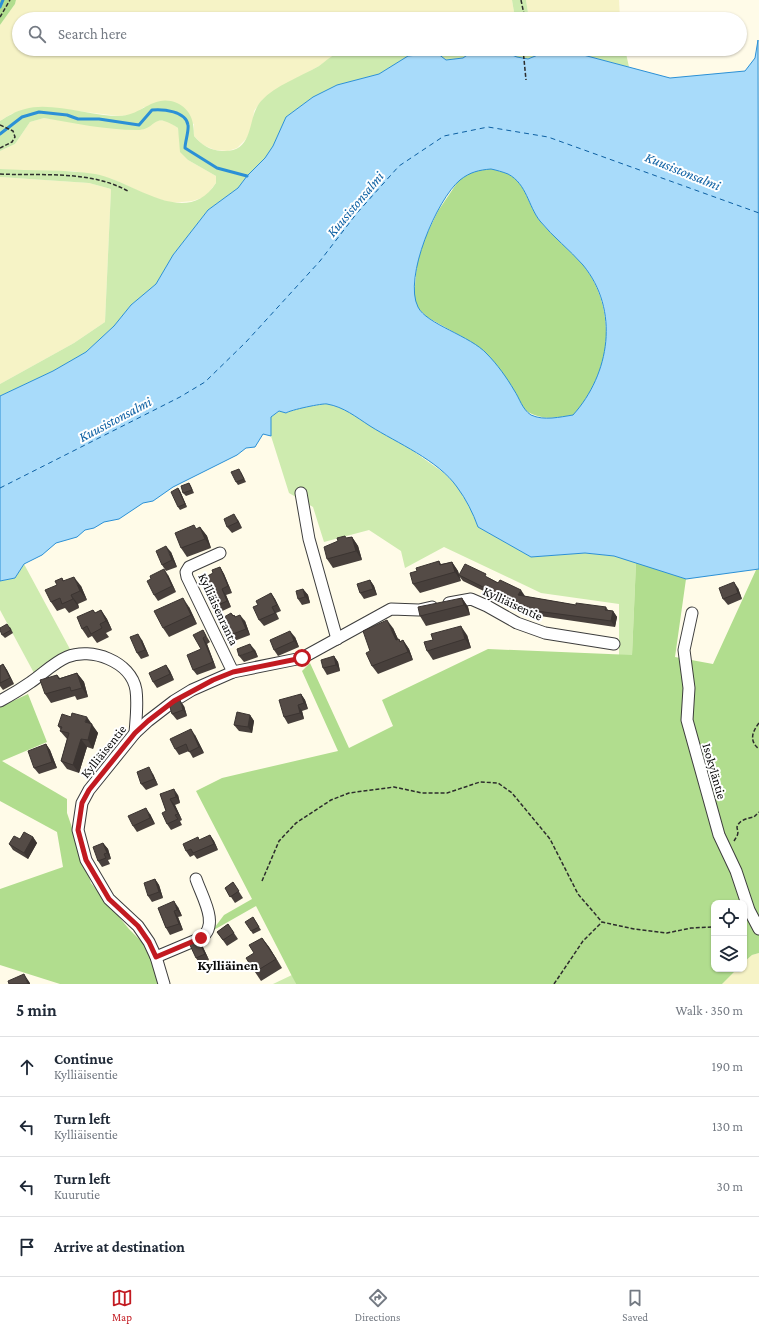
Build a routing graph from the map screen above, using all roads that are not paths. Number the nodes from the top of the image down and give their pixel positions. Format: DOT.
graph roads {
  1 [pos="301,493"];
  2 [pos="220,553"];
  3 [pos="692,613"];
  4 [pos="337,639"];
  5 [pos="614,644"];
  6 [pos="233,672"];
  7 [pos="0,702"];
  8 [pos="135,733"];
  9 [pos="196,879"];
  10 [pos="759,930"];
  11 [pos="156,957"];
  12 [pos="164,984"];
  1 -- 4 [label="street"];
  2 -- 6 [label="street, Kylliäisenranta"];
  3 -- 10 [label="street, Isokyläntie"];
  4 -- 5 [label="street, Kylliäisentie"];
  4 -- 6 [label="street, Kylliäisentie"];
  6 -- 8 [label="street, Kylliäisentie"];
  7 -- 8 [label="street"];
  8 -- 11 [label="street, Kylliäisentie"];
  9 -- 11 [label="street"];
  11 -- 12 [label="street, Kylliäisentie"];
}
